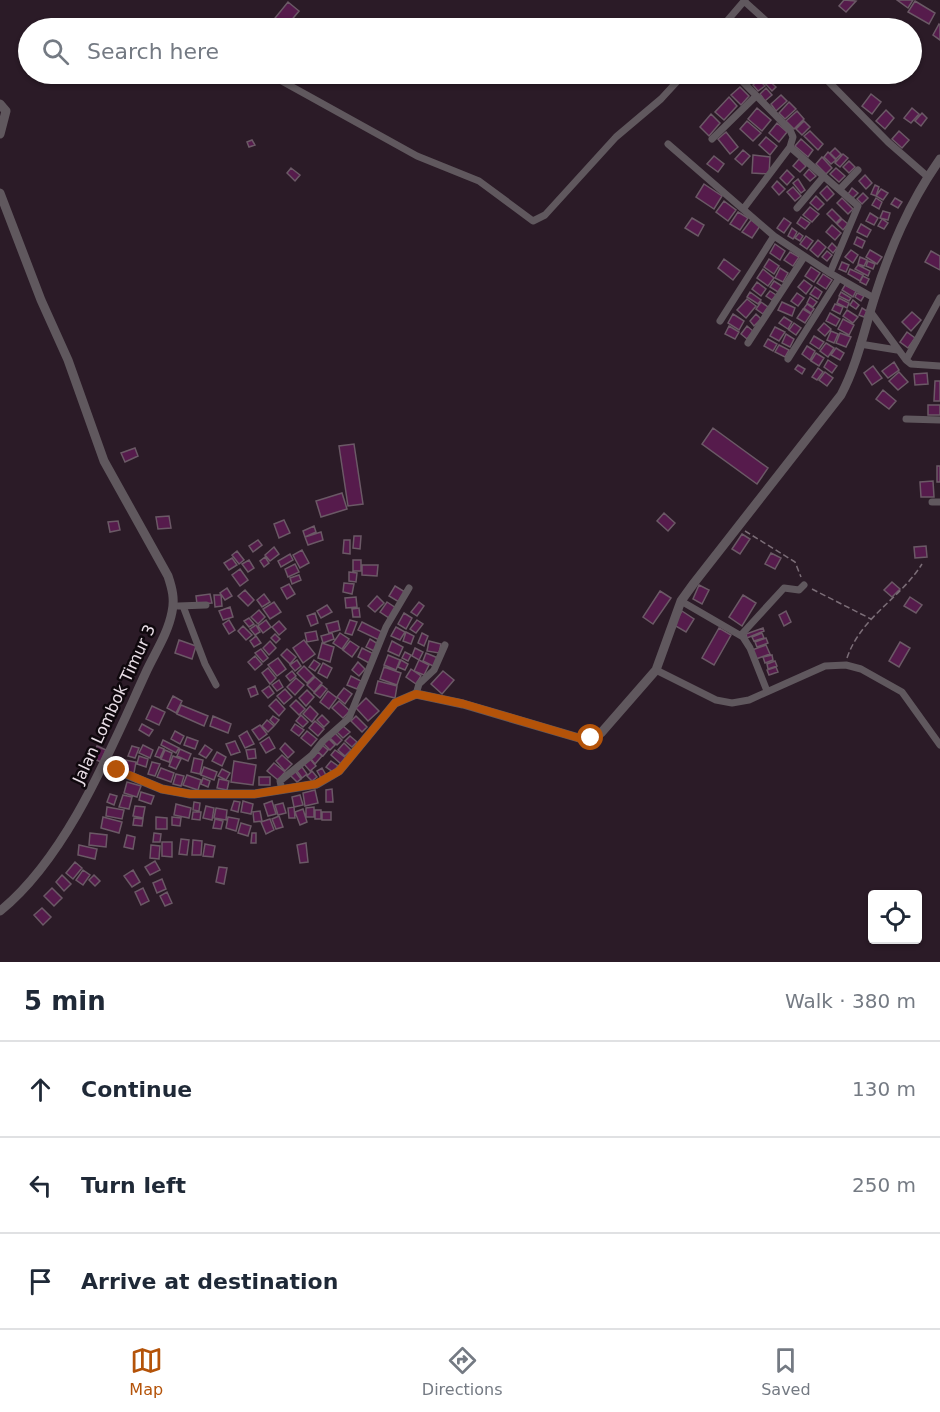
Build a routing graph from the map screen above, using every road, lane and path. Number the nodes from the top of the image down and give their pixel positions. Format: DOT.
graph roads {
  1 [pos="745,1"];
  2 [pos="730,18"];
  3 [pos="763,18"];
  4 [pos="287,84"];
  5 [pos="674,84"];
  6 [pos="745,84"];
  7 [pos="831,84"];
  8 [pos="755,97"];
  9 [pos="0,104"];
  10 [pos="0,134"];
  11 [pos="712,139"];
  12 [pos="668,144"];
  13 [pos="790,147"];
  14 [pos="940,159"];
  15 [pos="858,170"];
  16 [pos="824,176"];
  17 [pos="928,177"];
  18 [pos="840,189"];
  19 [pos="0,193"];
  20 [pos="744,208"];
  21 [pos="797,208"];
  22 [pos="774,236"];
  23 [pos="804,257"];
  24 [pos="830,273"];
  25 [pos="839,278"];
  26 [pos="874,298"];
  27 [pos="940,298"];
  28 [pos="870,311"];
  29 [pos="720,321"];
  30 [pos="748,343"];
  31 [pos="860,344"];
  32 [pos="897,350"];
  33 [pos="788,359"];
  34 [pos="906,360"];
  35 [pos="940,366"];
  36 [pos="906,419"];
  37 [pos="940,420"];
  38 [pos="739,527"];
  39 [pos="922,564"];
  40 [pos="804,585"];
  41 [pos="409,588"];
  42 [pos="681,601"];
  43 [pos="206,605"];
  44 [pos="178,606"];
  45 [pos="871,619"];
  46 [pos="741,635"];
  47 [pos="445,645"];
  48 [pos="844,665"];
  49 [pos="656,670"];
  50 [pos="216,686"];
  51 [pos="767,691"];
  52 [pos="416,694"];
  53 [pos="940,745"];
  54 [pos="104,765"];
  55 [pos="282,790"];
  56 [pos="0,911"];
  1 -- 2 [label="street"];
  1 -- 3 [label="street"];
  4 -- 5 [label="street"];
  6 -- 8 [label="street"];
  7 -- 17 [label="street"];
  8 -- 11 [label="street"];
  8 -- 13 [label="street"];
  9 -- 10 [label="street"];
  12 -- 20 [label="street"];
  13 -- 16 [label="street"];
  13 -- 20 [label="street"];
  14 -- 17 [label="street"];
  15 -- 18 [label="street"];
  16 -- 18 [label="street"];
  16 -- 21 [label="street"];
  17 -- 26 [label="street"];
  18 -- 24 [label="street"];
  19 -- 44 [label="street, Jalan Lombok Timur 3"];
  20 -- 22 [label="street"];
  22 -- 23 [label="street"];
  22 -- 29 [label="street"];
  23 -- 24 [label="street"];
  23 -- 30 [label="street"];
  24 -- 25 [label="street"];
  25 -- 26 [label="street"];
  25 -- 33 [label="street"];
  26 -- 28 [label="street"];
  27 -- 34 [label="street"];
  28 -- 31 [label="street"];
  28 -- 32 [label="street"];
  31 -- 32 [label="street"];
  31 -- 38 [label="street"];
  32 -- 34 [label="street"];
  34 -- 35 [label="street"];
  36 -- 37 [label="street"];
  38 -- 40 [label="path"];
  38 -- 42 [label="street"];
  39 -- 45 [label="path"];
  40 -- 45 [label="path"];
  40 -- 46 [label="street"];
  41 -- 55 [label="street"];
  42 -- 46 [label="street"];
  42 -- 49 [label="street"];
  43 -- 44 [label="street"];
  44 -- 50 [label="street"];
  44 -- 54 [label="street, Jalan Lombok Timur 3"];
  45 -- 48 [label="path"];
  46 -- 51 [label="street"];
  47 -- 52 [label="street"];
  48 -- 51 [label="street"];
  48 -- 53 [label="street"];
  49 -- 51 [label="street"];
  49 -- 52 [label="street"];
  52 -- 55 [label="street"];
  54 -- 55 [label="street"];
  54 -- 56 [label="street, Jalan Lombok Timur 3"];
}
